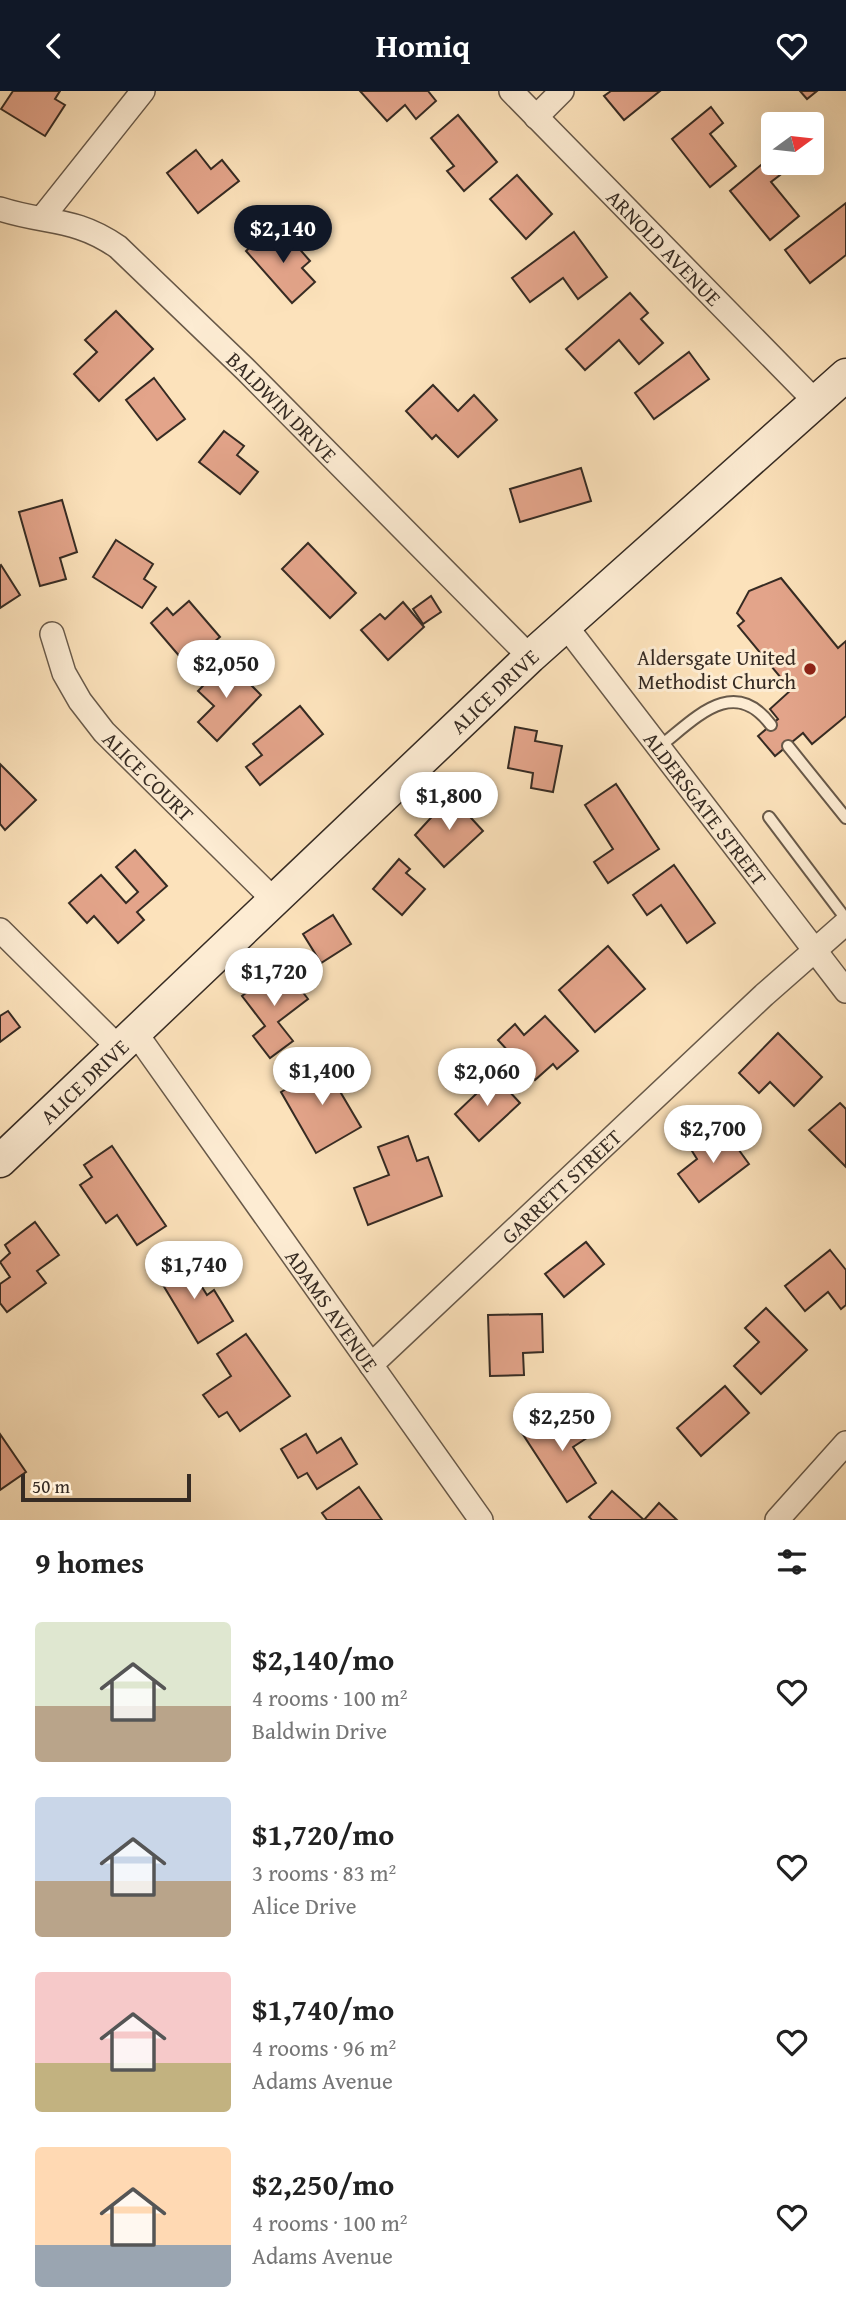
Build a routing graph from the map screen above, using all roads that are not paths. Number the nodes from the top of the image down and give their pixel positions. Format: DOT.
graph roads {
  1 [pos="143,91"];
  2 [pos="511,91"];
  3 [pos="562,91"];
  4 [pos="536,117"];
  5 [pos="0,209"];
  6 [pos="41,218"];
  7 [pos="846,375"];
  8 [pos="816,402"];
  9 [pos="565,625"];
  10 [pos="52,634"];
  11 [pos="530,657"];
  12 [pos="771,725"];
  13 [pos="788,746"];
  14 [pos="659,747"];
  15 [pos="769,817"];
  16 [pos="846,818"];
  17 [pos="274,900"];
  18 [pos="846,921"];
  19 [pos="0,930"];
  20 [pos="815,950"];
  21 [pos="846,991"];
  22 [pos="127,1040"];
  23 [pos="0,1161"];
  24 [pos="371,1365"];
  25 [pos="846,1443"];
  26 [pos="481,1520"];
  27 [pos="777,1520"];
  1 -- 6 [label="street"];
  2 -- 4 [label="street, ARNOLD AVENUE"];
  3 -- 4 [label="street"];
  4 -- 8 [label="street, ARNOLD AVENUE"];
  5 -- 6 [label="street, BALDWIN DRIVE"];
  6 -- 11 [label="street, BALDWIN DRIVE"];
  7 -- 8 [label="main road, ALICE DRIVE"];
  8 -- 9 [label="main road, ALICE DRIVE"];
  9 -- 11 [label="main road, ALICE DRIVE"];
  9 -- 14 [label="street, ALDERSGATE STREET"];
  10 -- 17 [label="street, ALICE COURT"];
  11 -- 17 [label="main road, ALICE DRIVE"];
  12 -- 14 [label="lane"];
  13 -- 16 [label="lane"];
  14 -- 20 [label="street, ALDERSGATE STREET"];
  15 -- 18 [label="lane"];
  17 -- 22 [label="main road, ALICE DRIVE"];
  18 -- 20 [label="street, GARRETT STREET"];
  19 -- 22 [label="street, ADAMS AVENUE"];
  20 -- 21 [label="street, ALDERSGATE STREET"];
  20 -- 24 [label="street, GARRETT STREET"];
  22 -- 23 [label="main road, ALICE DRIVE"];
  22 -- 24 [label="street, ADAMS AVENUE"];
  24 -- 26 [label="street, ADAMS AVENUE"];
  25 -- 27 [label="street"];
}
